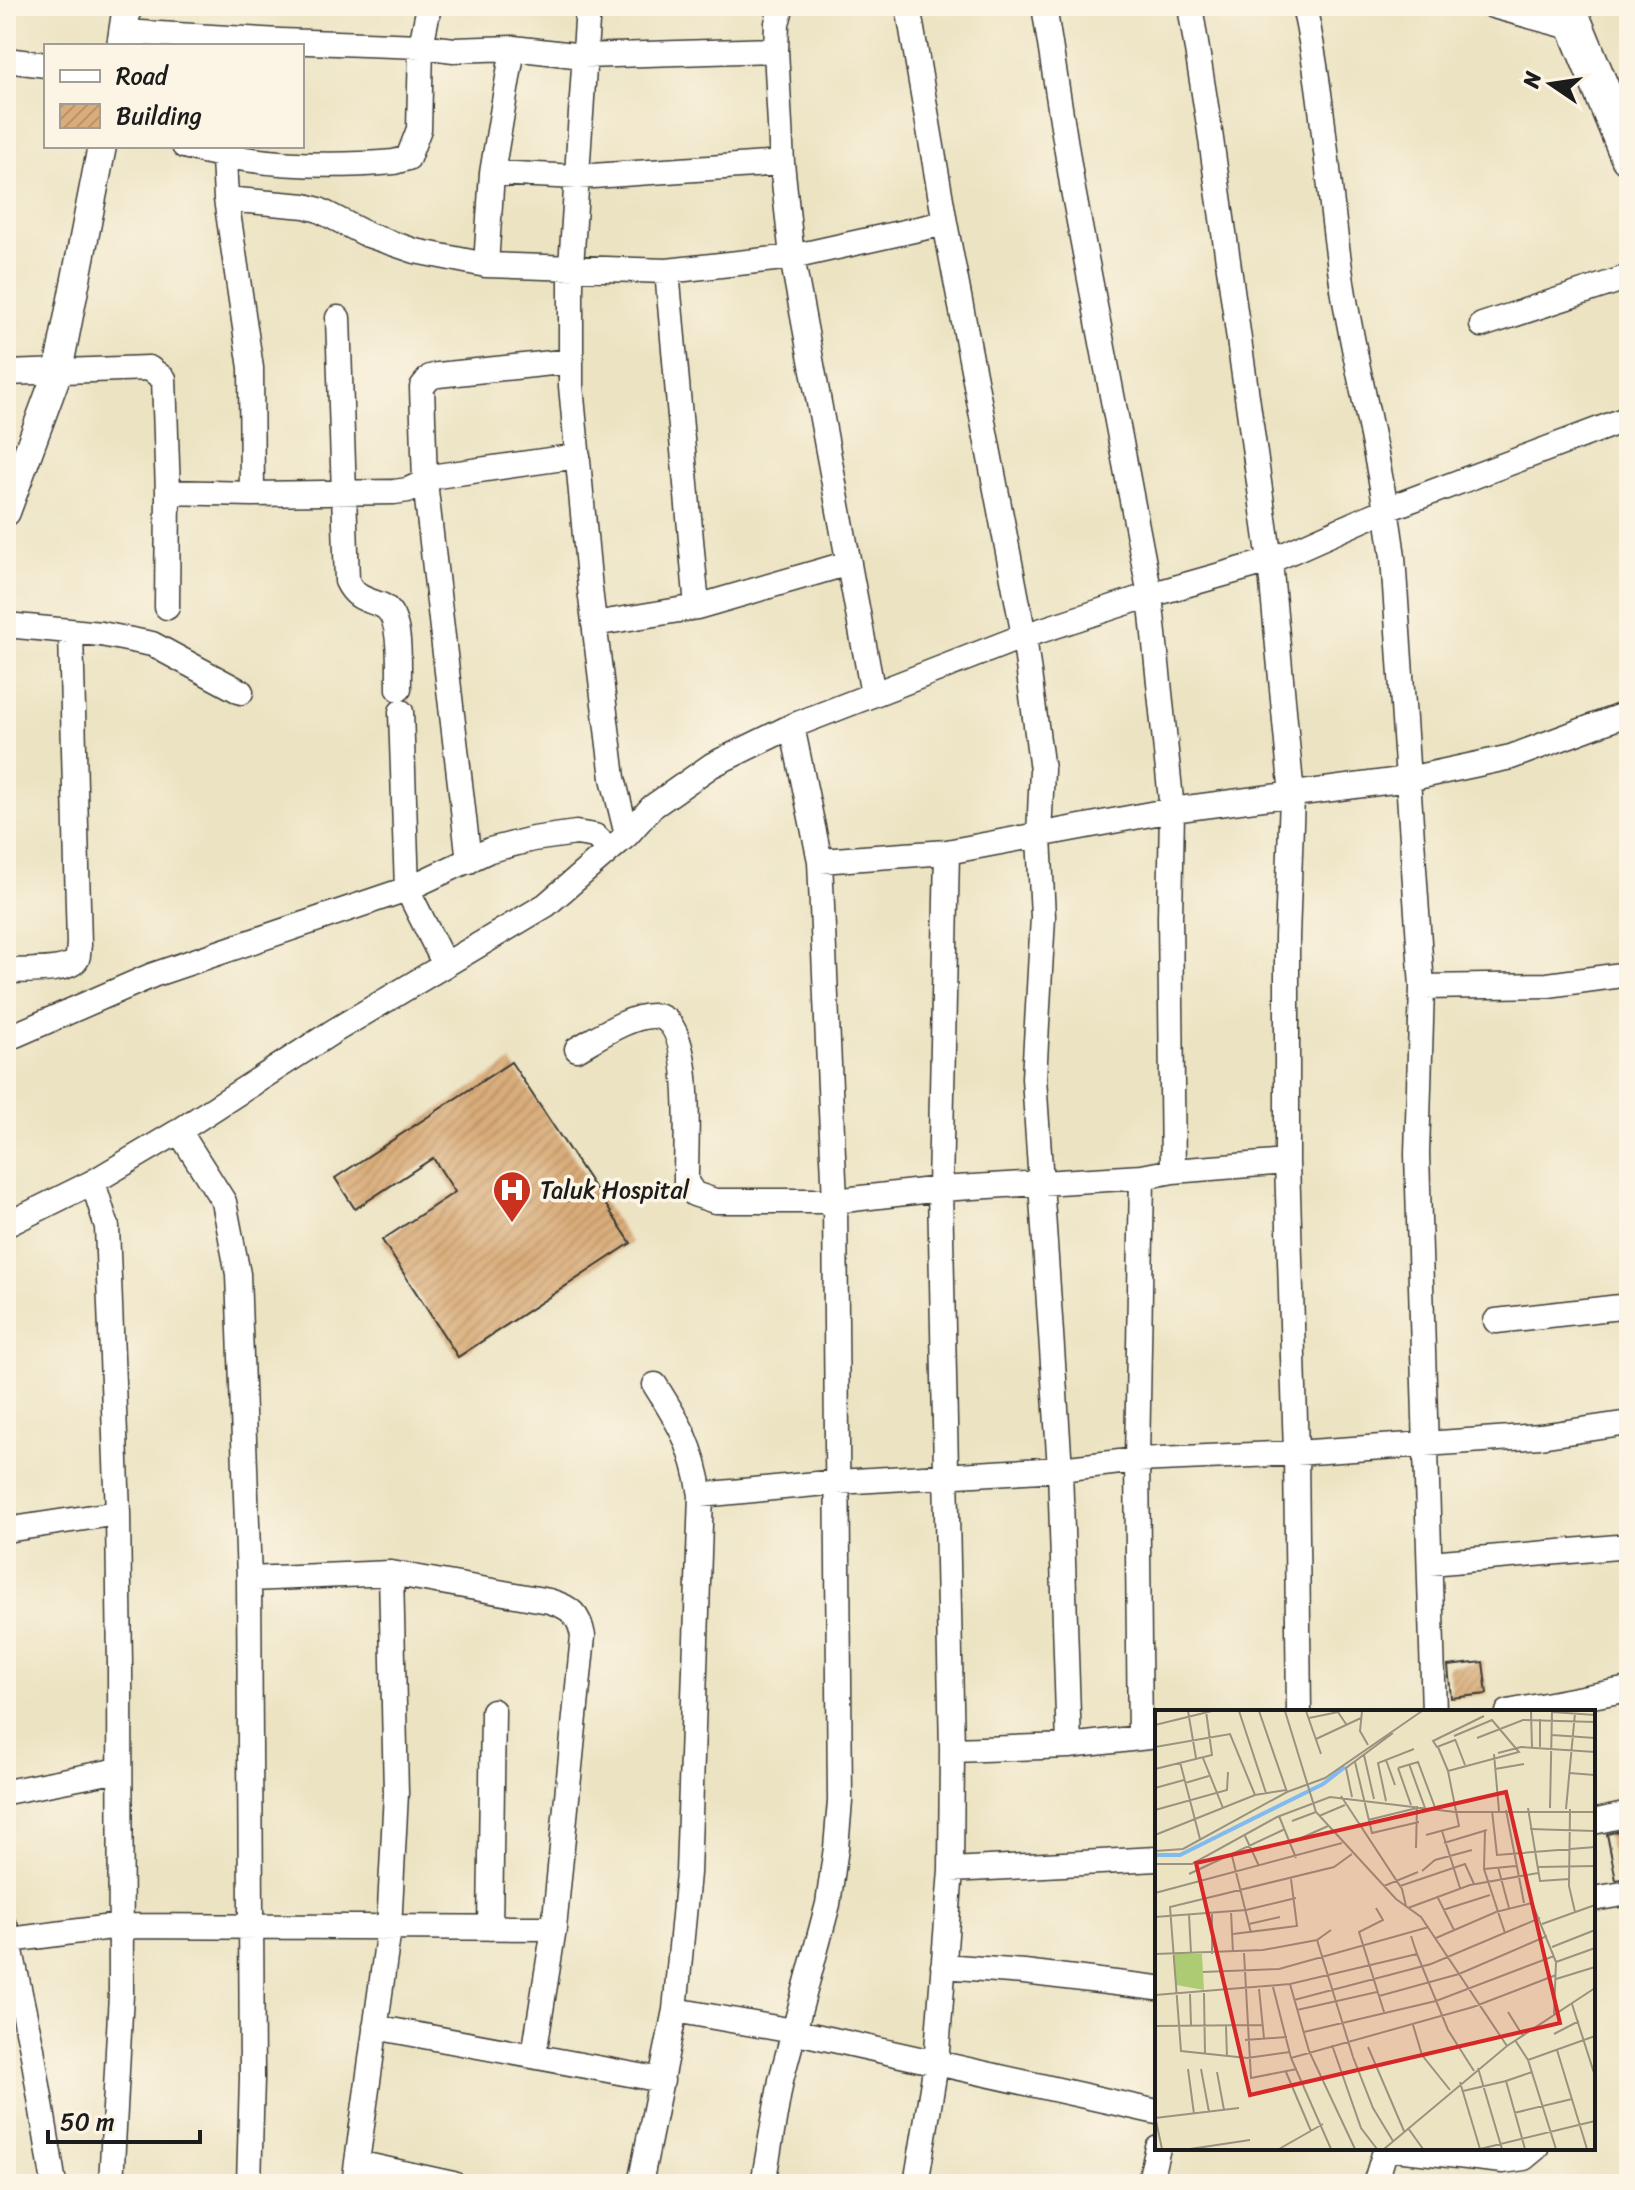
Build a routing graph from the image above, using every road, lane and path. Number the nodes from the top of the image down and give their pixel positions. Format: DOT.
graph roads {
  1 [pos="429,6"];
  2 [pos="588,6"];
  3 [pos="782,6"];
  4 [pos="908,6"];
  5 [pos="1044,6"];
  6 [pos="1190,6"];
  7 [pos="1304,6"];
  8 [pos="1493,6"];
  9 [pos="1570,17"];
  10 [pos="124,28"];
  11 [pos="421,46"];
  12 [pos="513,48"];
  13 [pos="776,50"];
  14 [pos="583,56"];
  15 [pos="6,60"];
  16 [pos="44,65"];
  17 [pos="102,148"];
  18 [pos="191,148"];
  19 [pos="1629,157"];
  20 [pos="224,158"];
  21 [pos="782,163"];
  22 [pos="492,173"];
  23 [pos="578,177"];
  24 [pos="226,199"];
  25 [pos="945,223"];
  26 [pos="792,257"];
  27 [pos="486,265"];
  28 [pos="571,267"];
  29 [pos="667,271"];
  30 [pos="1629,277"];
  31 [pos="338,318"];
  32 [pos="1482,325"];
  33 [pos="571,361"];
  34 [pos="58,371"];
  35 [pos="6,373"];
  36 [pos="1629,418"];
  37 [pos="578,456"];
  38 [pos="425,482"];
  39 [pos="168,492"];
  40 [pos="343,493"];
  41 [pos="252,494"];
  42 [pos="8,501"];
  43 [pos="1387,509"];
  44 [pos="1270,561"];
  45 [pos="849,563"];
  46 [pos="1150,595"];
  47 [pos="167,607"];
  48 [pos="697,607"];
  49 [pos="594,624"];
  50 [pos="6,625"];
  51 [pos="71,632"];
  52 [pos="1024,636"];
  53 [pos="241,692"];
  54 [pos="873,694"];
  55 [pos="1629,713"];
  56 [pos="792,726"];
  57 [pos="1408,779"];
  58 [pos="1292,796"];
  59 [pos="1172,810"];
  60 [pos="1039,836"];
  61 [pos="618,842"];
  62 [pos="947,852"];
  63 [pos="469,861"];
  64 [pos="820,861"];
  65 [pos="407,889"];
  66 [pos="445,965"];
  67 [pos="6,971"];
  68 [pos="1629,974"];
  69 [pos="1422,987"];
  70 [pos="6,1039"];
  71 [pos="577,1049"];
  72 [pos="179,1131"];
  73 [pos="1287,1162"];
  74 [pos="1173,1171"];
  75 [pos="1142,1177"];
  76 [pos="93,1182"];
  77 [pos="1042,1183"];
  78 [pos="940,1189"];
  79 [pos="835,1201"];
  80 [pos="6,1225"];
  81 [pos="1629,1306"];
  82 [pos="1496,1321"];
  83 [pos="655,1385"];
  84 [pos="1629,1423"];
  85 [pos="1428,1443"];
  86 [pos="1296,1453"];
  87 [pos="1137,1460"];
  88 [pos="1060,1469"];
  89 [pos="947,1477"];
  90 [pos="837,1482"];
  91 [pos="701,1495"];
  92 [pos="118,1513"];
  93 [pos="6,1529"];
  94 [pos="1629,1546"];
  95 [pos="1430,1563"];
  96 [pos="391,1573"];
  97 [pos="249,1579"];
  98 [pos="1629,1689"];
  99 [pos="1299,1710"];
  100 [pos="1434,1710"];
  101 [pos="1519,1710"];
  102 [pos="493,1711"];
  103 [pos="1148,1737"];
  104 [pos="1069,1746"];
  105 [pos="952,1750"];
  106 [pos="119,1770"];
  107 [pos="6,1792"];
  108 [pos="1629,1814"];
  109 [pos="1595,1822"];
  110 [pos="1155,1859"];
  111 [pos="951,1870"];
  112 [pos="1629,1893"];
  113 [pos="1595,1899"];
  114 [pos="119,1926"];
  115 [pos="251,1928"];
  116 [pos="389,1928"];
  117 [pos="490,1928"];
  118 [pos="554,1928"];
  119 [pos="8,1934"];
  120 [pos="943,1966"];
  121 [pos="1155,1988"];
  122 [pos="675,2010"];
  123 [pos="375,2027"];
  124 [pos="793,2031"];
  125 [pos="534,2055"];
  126 [pos="936,2064"];
  127 [pos="662,2080"];
  128 [pos="1155,2112"];
  129 [pos="1158,2150"];
  130 [pos="1385,2150"];
  131 [pos="1404,2150"];
  132 [pos="1534,2150"];
  133 [pos="356,2174"];
  134 [pos="54,2184"];
  135 [pos="111,2184"];
  136 [pos="249,2184"];
  137 [pos="453,2184"];
  138 [pos="640,2184"];
  139 [pos="763,2184"];
  140 [pos="916,2184"];
  141 [pos="1149,2184"];
  142 [pos="1375,2184"];
  1 -- 11 [label="street"];
  2 -- 14 [label="street"];
  3 -- 13 [label="street"];
  4 -- 25 [label="street"];
  5 -- 46 [label="street"];
  6 -- 44 [label="street"];
  7 -- 43 [label="street"];
  8 -- 9 [label="street"];
  9 -- 19 [label="main road"];
  10 -- 11 [label="street"];
  11 -- 12 [label="street"];
  11 -- 20 [label="street"];
  12 -- 14 [label="street"];
  12 -- 22 [label="street"];
  13 -- 14 [label="street"];
  13 -- 21 [label="street"];
  14 -- 23 [label="street"];
  15 -- 16 [label="street"];
  17 -- 34 [label="street"];
  18 -- 20 [label="street"];
  20 -- 24 [label="street"];
  21 -- 23 [label="street"];
  21 -- 26 [label="street"];
  22 -- 23 [label="street"];
  22 -- 27 [label="street"];
  23 -- 28 [label="street"];
  24 -- 27 [label="street"];
  24 -- 41 [label="street"];
  25 -- 26 [label="street"];
  25 -- 52 [label="street"];
  26 -- 29 [label="street"];
  26 -- 45 [label="street"];
  27 -- 28 [label="street"];
  28 -- 29 [label="street"];
  28 -- 33 [label="street"];
  29 -- 48 [label="street"];
  30 -- 32 [label="street"];
  31 -- 40 [label="street"];
  33 -- 37 [label="street"];
  33 -- 38 [label="street"];
  34 -- 35 [label="street"];
  34 -- 39 [label="street"];
  34 -- 42 [label="street"];
  36 -- 43 [label="street"];
  37 -- 38 [label="street"];
  37 -- 49 [label="street"];
  38 -- 40 [label="street"];
  38 -- 63 [label="street"];
  39 -- 41 [label="street"];
  39 -- 47 [label="street"];
  40 -- 41 [label="street"];
  40 -- 65 [label="street"];
  43 -- 44 [label="street"];
  43 -- 57 [label="street"];
  44 -- 46 [label="street"];
  44 -- 58 [label="street"];
  45 -- 48 [label="street"];
  45 -- 54 [label="street"];
  46 -- 52 [label="street"];
  46 -- 59 [label="street"];
  48 -- 49 [label="street"];
  49 -- 61 [label="street"];
  50 -- 51 [label="street"];
  51 -- 53 [label="street"];
  51 -- 67 [label="street"];
  52 -- 54 [label="street"];
  52 -- 60 [label="street"];
  54 -- 56 [label="street"];
  55 -- 57 [label="street"];
  56 -- 61 [label="street"];
  56 -- 64 [label="street"];
  57 -- 58 [label="street"];
  57 -- 69 [label="street"];
  58 -- 59 [label="street"];
  58 -- 73 [label="street"];
  59 -- 60 [label="street"];
  59 -- 74 [label="street"];
  60 -- 62 [label="street"];
  60 -- 77 [label="street"];
  61 -- 63 [label="street"];
  61 -- 66 [label="street"];
  62 -- 64 [label="street"];
  62 -- 78 [label="street"];
  63 -- 65 [label="street"];
  64 -- 79 [label="street"];
  65 -- 66 [label="street"];
  65 -- 70 [label="street"];
  66 -- 72 [label="street"];
  68 -- 69 [label="street"];
  69 -- 85 [label="street"];
  71 -- 79 [label="street"];
  72 -- 76 [label="street"];
  72 -- 97 [label="street"];
  73 -- 74 [label="street"];
  73 -- 86 [label="street"];
  74 -- 75 [label="street"];
  75 -- 77 [label="street"];
  75 -- 87 [label="street"];
  76 -- 80 [label="street"];
  76 -- 92 [label="street"];
  77 -- 78 [label="street"];
  77 -- 88 [label="street"];
  78 -- 79 [label="street"];
  78 -- 89 [label="street"];
  79 -- 90 [label="street"];
  81 -- 82 [label="street"];
  83 -- 91 [label="street"];
  84 -- 85 [label="street"];
  85 -- 86 [label="street"];
  85 -- 95 [label="street"];
  86 -- 87 [label="street"];
  86 -- 99 [label="street"];
  87 -- 88 [label="street"];
  87 -- 103 [label="street"];
  88 -- 89 [label="street"];
  88 -- 104 [label="street"];
  89 -- 90 [label="street"];
  89 -- 105 [label="street"];
  90 -- 91 [label="street"];
  90 -- 124 [label="street"];
  91 -- 122 [label="street"];
  92 -- 93 [label="street"];
  92 -- 106 [label="street"];
  94 -- 95 [label="street"];
  95 -- 100 [label="street"];
  96 -- 97 [label="street"];
  96 -- 116 [label="street"];
  96 -- 118 [label="street"];
  97 -- 115 [label="street"];
  98 -- 101 [label="street"];
  102 -- 117 [label="street"];
  103 -- 104 [label="street"];
  104 -- 105 [label="street"];
  105 -- 111 [label="street"];
  106 -- 107 [label="street"];
  106 -- 114 [label="street"];
  108 -- 109 [label="street"];
  110 -- 111 [label="street"];
  111 -- 120 [label="street"];
  112 -- 113 [label="street"];
  114 -- 115 [label="street"];
  114 -- 119 [label="street"];
  114 -- 135 [label="street"];
  115 -- 116 [label="street"];
  115 -- 136 [label="street"];
  116 -- 117 [label="street"];
  116 -- 123 [label="street"];
  117 -- 118 [label="street"];
  118 -- 125 [label="street"];
  119 -- 134 [label="street"];
  120 -- 121 [label="street"];
  120 -- 126 [label="street"];
  122 -- 124 [label="street"];
  122 -- 127 [label="street"];
  123 -- 125 [label="street"];
  123 -- 133 [label="street"];
  124 -- 126 [label="street"];
  124 -- 139 [label="street"];
  125 -- 127 [label="street"];
  126 -- 128 [label="street"];
  126 -- 140 [label="street"];
  127 -- 138 [label="street"];
  129 -- 141 [label="street"];
  130 -- 142 [label="street"];
  131 -- 132 [label="street"];
  133 -- 137 [label="street"];
}
